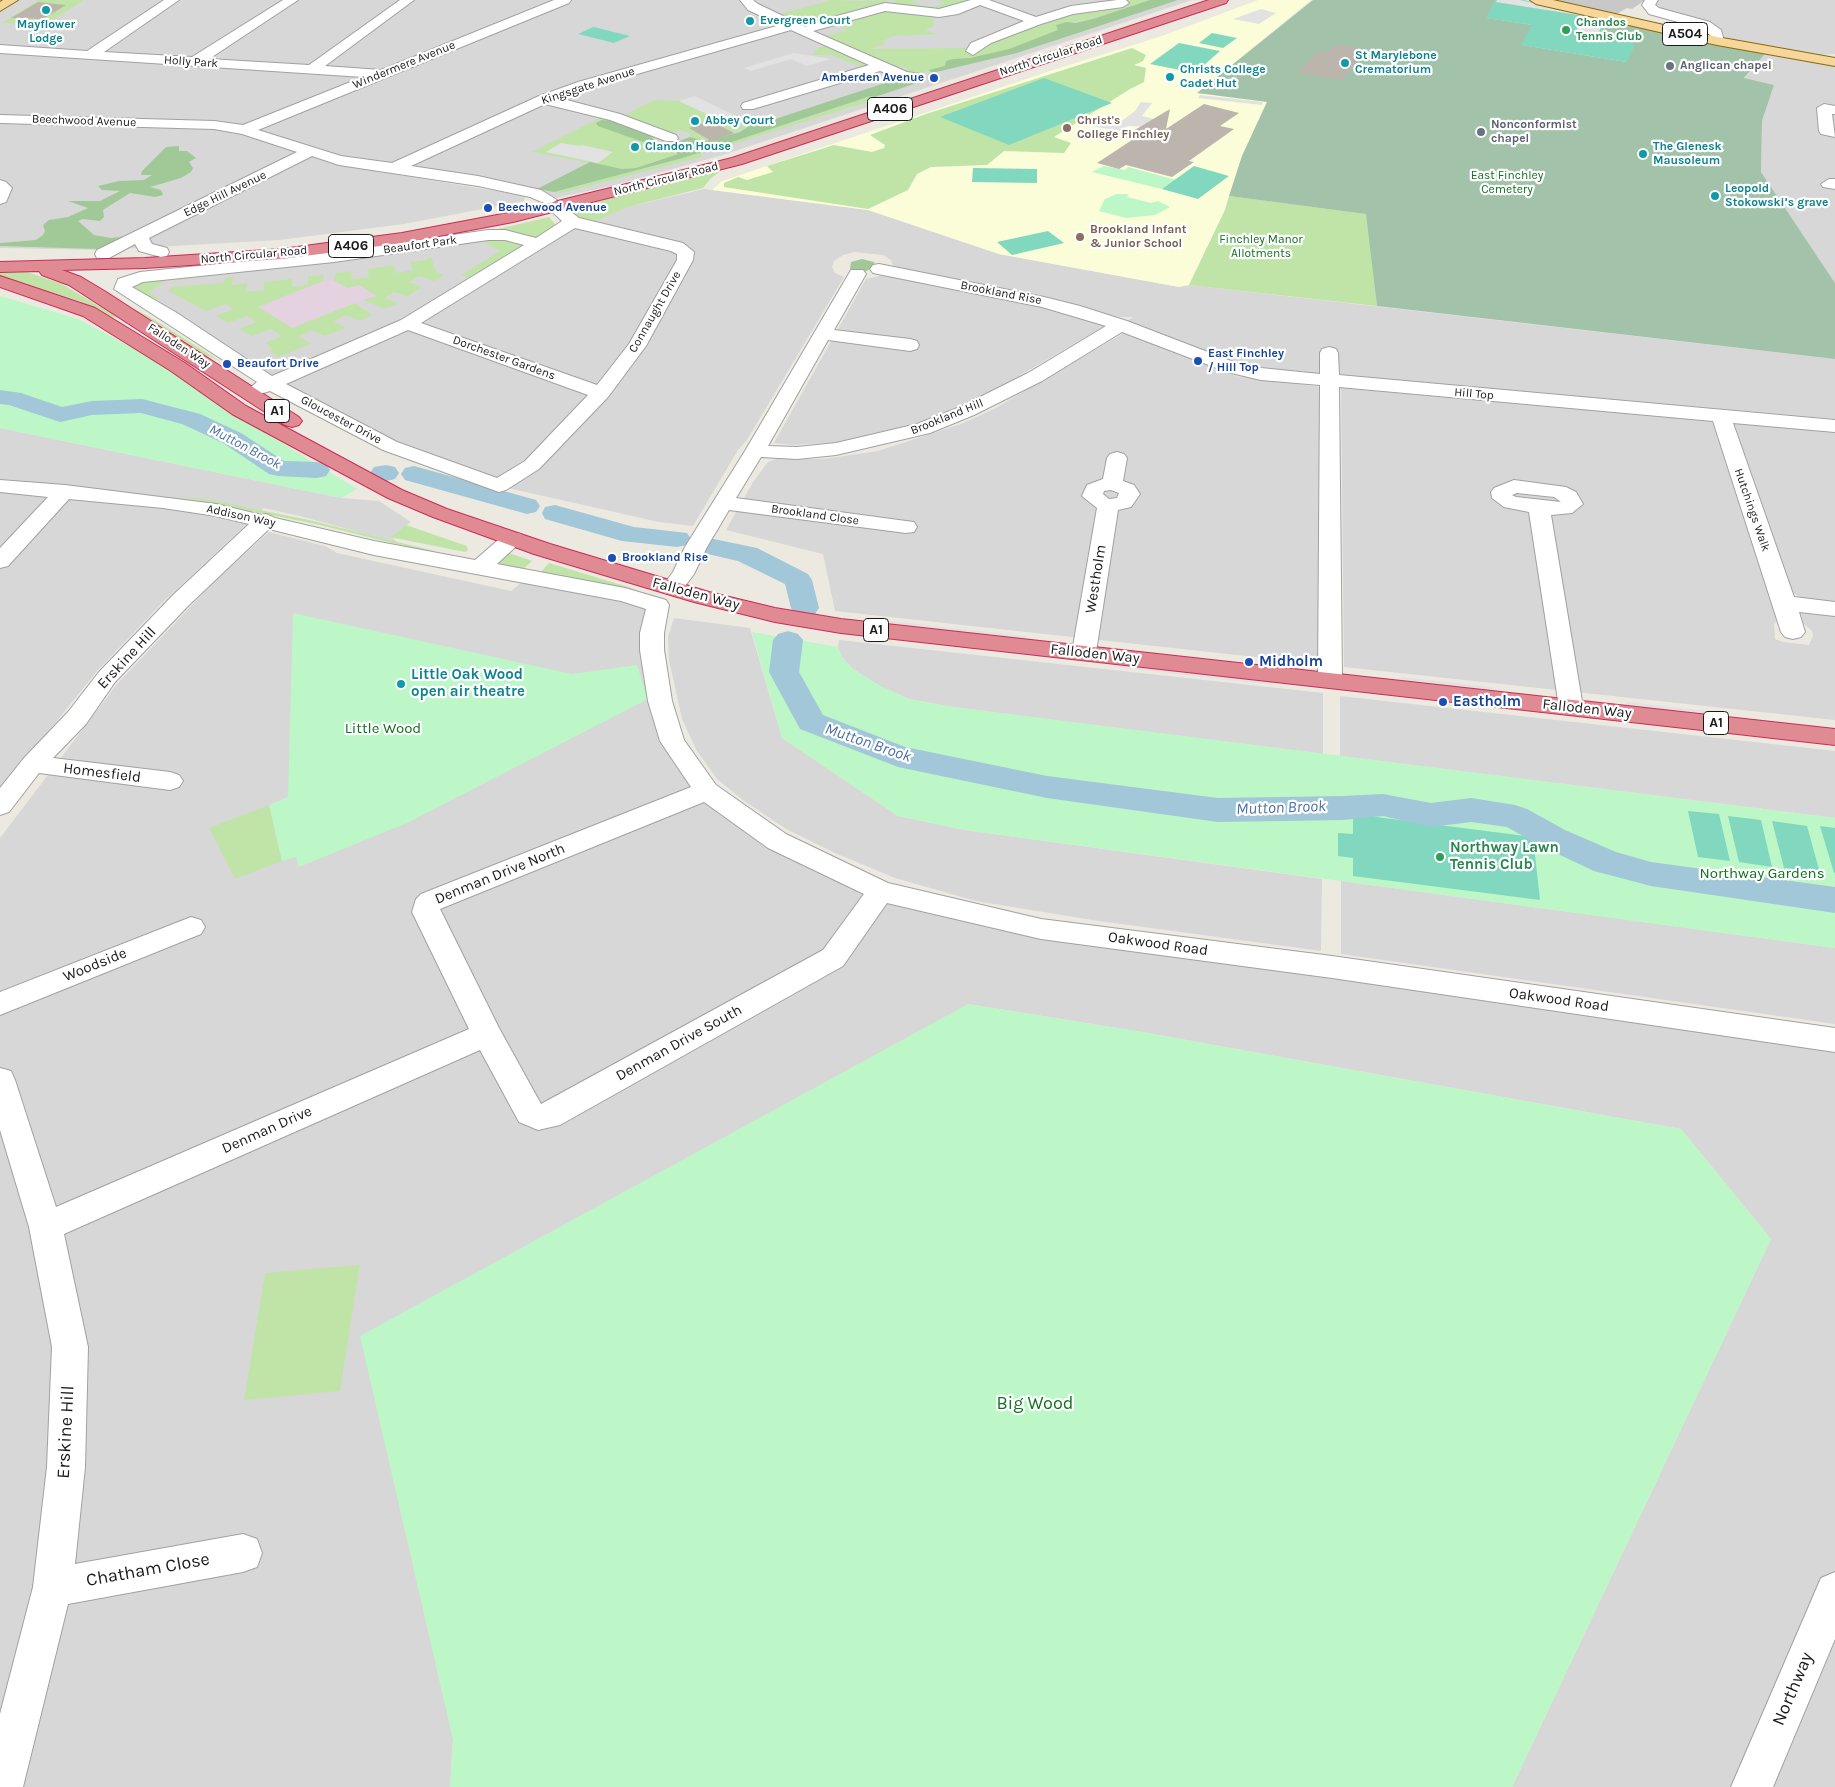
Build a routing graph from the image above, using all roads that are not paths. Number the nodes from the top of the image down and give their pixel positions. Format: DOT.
graph roads {
  1 [pos="12,0"];
  2 [pos="173,0"];
  3 [pos="292,0"];
  4 [pos="408,0"];
  5 [pos="565,0"];
  6 [pos="746,0"];
  7 [pos="1193,0"];
  8 [pos="1222,0"];
  9 [pos="1536,0"];
  10 [pos="1652,0"];
  11 [pos="982,1"];
  12 [pos="1123,3"];
  13 [pos="0,7"];
  14 [pos="1036,21"];
  15 [pos="792,26"];
  16 [pos="1709,26"];
  17 [pos="812,27"];
  18 [pos="1728,27"];
  19 [pos="1717,41"];
  20 [pos="0,49"];
  21 [pos="973,51"];
  22 [pos="90,55"];
  23 [pos="194,62"];
  24 [pos="1835,62"];
  25 [pos="881,66"];
  26 [pos="312,69"];
  27 [pos="382,74"];
  28 [pos="915,77"];
  29 [pos="784,80"];
  30 [pos="801,89"];
  31 [pos="544,99"];
  32 [pos="748,106"];
  33 [pos="1835,110"];
  34 [pos="0,119"];
  35 [pos="244,130"];
  36 [pos="1835,133"];
  37 [pos="671,138"];
  38 [pos="309,152"];
  39 [pos="392,169"];
  40 [pos="0,185"];
  41 [pos="0,199"];
  42 [pos="552,204"];
  43 [pos="573,222"];
  44 [pos="140,236"];
  45 [pos="536,243"];
  46 [pos="0,251"];
  47 [pos="161,252"];
  48 [pos="103,254"];
  49 [pos="0,261"];
  50 [pos="145,264"];
  51 [pos="0,267"];
  52 [pos="32,267"];
  53 [pos="0,281"];
  54 [pos="124,283"];
  55 [pos="100,296"];
  56 [pos="407,324"];
  57 [pos="1121,325"];
  58 [pos="823,334"];
  59 [pos="910,345"];
  60 [pos="1329,353"];
  61 [pos="1330,381"];
  62 [pos="272,384"];
  63 [pos="249,392"];
  64 [pos="601,393"];
  65 [pos="227,401"];
  66 [pos="1720,416"];
  67 [pos="1835,426"];
  68 [pos="755,451"];
  69 [pos="1117,458"];
  70 [pos="0,486"];
  71 [pos="499,486"];
  72 [pos="65,491"];
  73 [pos="394,494"];
  74 [pos="724,502"];
  75 [pos="1539,508"];
  76 [pos="266,520"];
  77 [pos="906,527"];
  78 [pos="513,539"];
  79 [pos="0,561"];
  80 [pos="479,568"];
  81 [pos="665,597"];
  82 [pos="1785,603"];
  83 [pos="1835,609"];
  84 [pos="1793,632"];
  85 [pos="1084,652"];
  86 [pos="1330,680"];
  87 [pos="1571,707"];
  88 [pos="1828,735"];
  89 [pos="33,764"];
  90 [pos="170,781"];
  91 [pos="707,791"];
  92 [pos="0,806"];
  93 [pos="881,890"];
  94 [pos="191,927"];
  95 [pos="0,1004"];
  96 [pos="487,1034"];
  97 [pos="1835,1040"];
  98 [pos="0,1080"];
  99 [pos="46,1227"];
  100 [pos="243,1553"];
  101 [pos="53,1587"];
  102 [pos="1835,1592"];
  103 [pos="2,1787"];
  104 [pos="1752,1787"];
  1 -- 13 [label="main road"];
  2 -- 22 [label="street"];
  3 -- 23 [label="street"];
  4 -- 26 [label="street"];
  5 -- 27 [label="street, Windermere Avenue"];
  6 -- 15 [label="street"];
  7 -- 42 [label="highway, North Circular Road / A406"];
  8 -- 42 [label="highway, North Circular Road / A406"];
  9 -- 19 [label="main road, A504"];
  10 -- 16 [label="street"];
  11 -- 14 [label="street"];
  11 -- 17 [label="street"];
  12 -- 14 [label="street"];
  14 -- 21 [label="street"];
  15 -- 25 [label="street"];
  15 -- 31 [label="street, Kingsgate Avenue"];
  16 -- 18 [label="street"];
  16 -- 19 [label="street"];
  19 -- 24 [label="main road, A504"];
  20 -- 22 [label="street, Holly Park"];
  22 -- 23 [label="street, Holly Park"];
  23 -- 26 [label="street, Holly Park"];
  25 -- 28 [label="street"];
  25 -- 30 [label="street"];
  26 -- 27 [label="street, Holly Park"];
  27 -- 35 [label="street, Windermere Avenue"];
  29 -- 30 [label="street"];
  30 -- 32 [label="street"];
  31 -- 37 [label="street"];
  31 -- 39 [label="street, Kingsgate Avenue"];
  33 -- 36 [label="street"];
  34 -- 35 [label="street, Beechwood Avenue"];
  35 -- 38 [label="street, Beechwood Avenue"];
  38 -- 39 [label="street, Beechwood Avenue"];
  38 -- 44 [label="street, Edge Hill Avenue"];
  39 -- 42 [label="street, Beechwood Avenue"];
  40 -- 41 [label="street"];
  42 -- 43 [label="street, Connaught Drive"];
  42 -- 47 [label="highway, North Circular Road / A406"];
  42 -- 50 [label="highway, North Circular Road / A406"];
  43 -- 45 [label="street"];
  43 -- 64 [label="street, Connaught Drive"];
  44 -- 47 [label="street"];
  44 -- 48 [label="street, Edge Hill Avenue"];
  45 -- 54 [label="street, Beaufort Park"];
  45 -- 56 [label="street"];
  46 -- 48 [label="highway, North Circular Road / A406"];
  47 -- 48 [label="highway, North Circular Road / A406"];
  49 -- 52 [label="highway, Falloden Way / A1"];
  50 -- 52 [label="highway, North Circular Road / A406"];
  50 -- 55 [label="highway"];
  51 -- 52 [label="highway, North Circular Road / A406"];
  52 -- 55 [label="highway, Falloden Way / A1"];
  53 -- 65 [label="highway, Falloden Way / A1"];
  54 -- 62 [label="street, Gloucester Drive"];
  55 -- 63 [label="highway, Falloden Way / A1"];
  56 -- 62 [label="street"];
  56 -- 64 [label="street, Dorchester Gardens"];
  57 -- 58 [label="street, Brookland Rise"];
  57 -- 61 [label="street, Hill Top"];
  57 -- 68 [label="street, Brookland Hill"];
  58 -- 59 [label="street"];
  58 -- 68 [label="street, Brookland Rise"];
  60 -- 61 [label="street"];
  61 -- 66 [label="street, Hill Top"];
  61 -- 86 [label="street"];
  62 -- 63 [label="street"];
  62 -- 71 [label="street, Gloucester Drive"];
  63 -- 65 [label="highway"];
  63 -- 73 [label="highway, Falloden Way / A1"];
  64 -- 71 [label="street, Connaught Drive"];
  65 -- 73 [label="highway, Falloden Way / A1"];
  66 -- 67 [label="street, Hill Top"];
  66 -- 82 [label="street, Hutchings Walk"];
  68 -- 74 [label="street, Brookland Rise"];
  69 -- 85 [label="street, Westholm"];
  70 -- 72 [label="street, Addison Way"];
  72 -- 76 [label="street, Addison Way"];
  72 -- 79 [label="street"];
  73 -- 78 [label="highway, Falloden Way / A1"];
  74 -- 77 [label="street, Brookland Close"];
  74 -- 81 [label="street, Brookland Rise"];
  75 -- 87 [label="street"];
  76 -- 80 [label="street, Addison Way"];
  76 -- 89 [label="street, Erskine Hill"];
  78 -- 80 [label="street"];
  78 -- 81 [label="highway, Falloden Way / A1"];
  80 -- 81 [label="street, Addison Way"];
  81 -- 85 [label="highway, Falloden Way / A1"];
  81 -- 91 [label="street, Oakwood Road"];
  82 -- 83 [label="street"];
  82 -- 84 [label="street, Hutchings Walk"];
  85 -- 86 [label="highway, Falloden Way / A1"];
  86 -- 87 [label="highway, Falloden Way / A1"];
  87 -- 88 [label="highway, Falloden Way / A1"];
  89 -- 90 [label="street, Homesfield"];
  89 -- 92 [label="street, Erskine Hill"];
  91 -- 93 [label="street, Oakwood Road"];
  91 -- 96 [label="street, Denman Drive North"];
  93 -- 96 [label="street, Denman Drive South"];
  93 -- 97 [label="street, Oakwood Road"];
  94 -- 95 [label="street, Woodside"];
  96 -- 99 [label="street, Denman Drive"];
  98 -- 99 [label="street, Erskine Hill"];
  99 -- 101 [label="street, Erskine Hill"];
  100 -- 101 [label="street, Chatham Close"];
  101 -- 103 [label="street, Erskine Hill"];
  102 -- 104 [label="street, Northway"];
}
